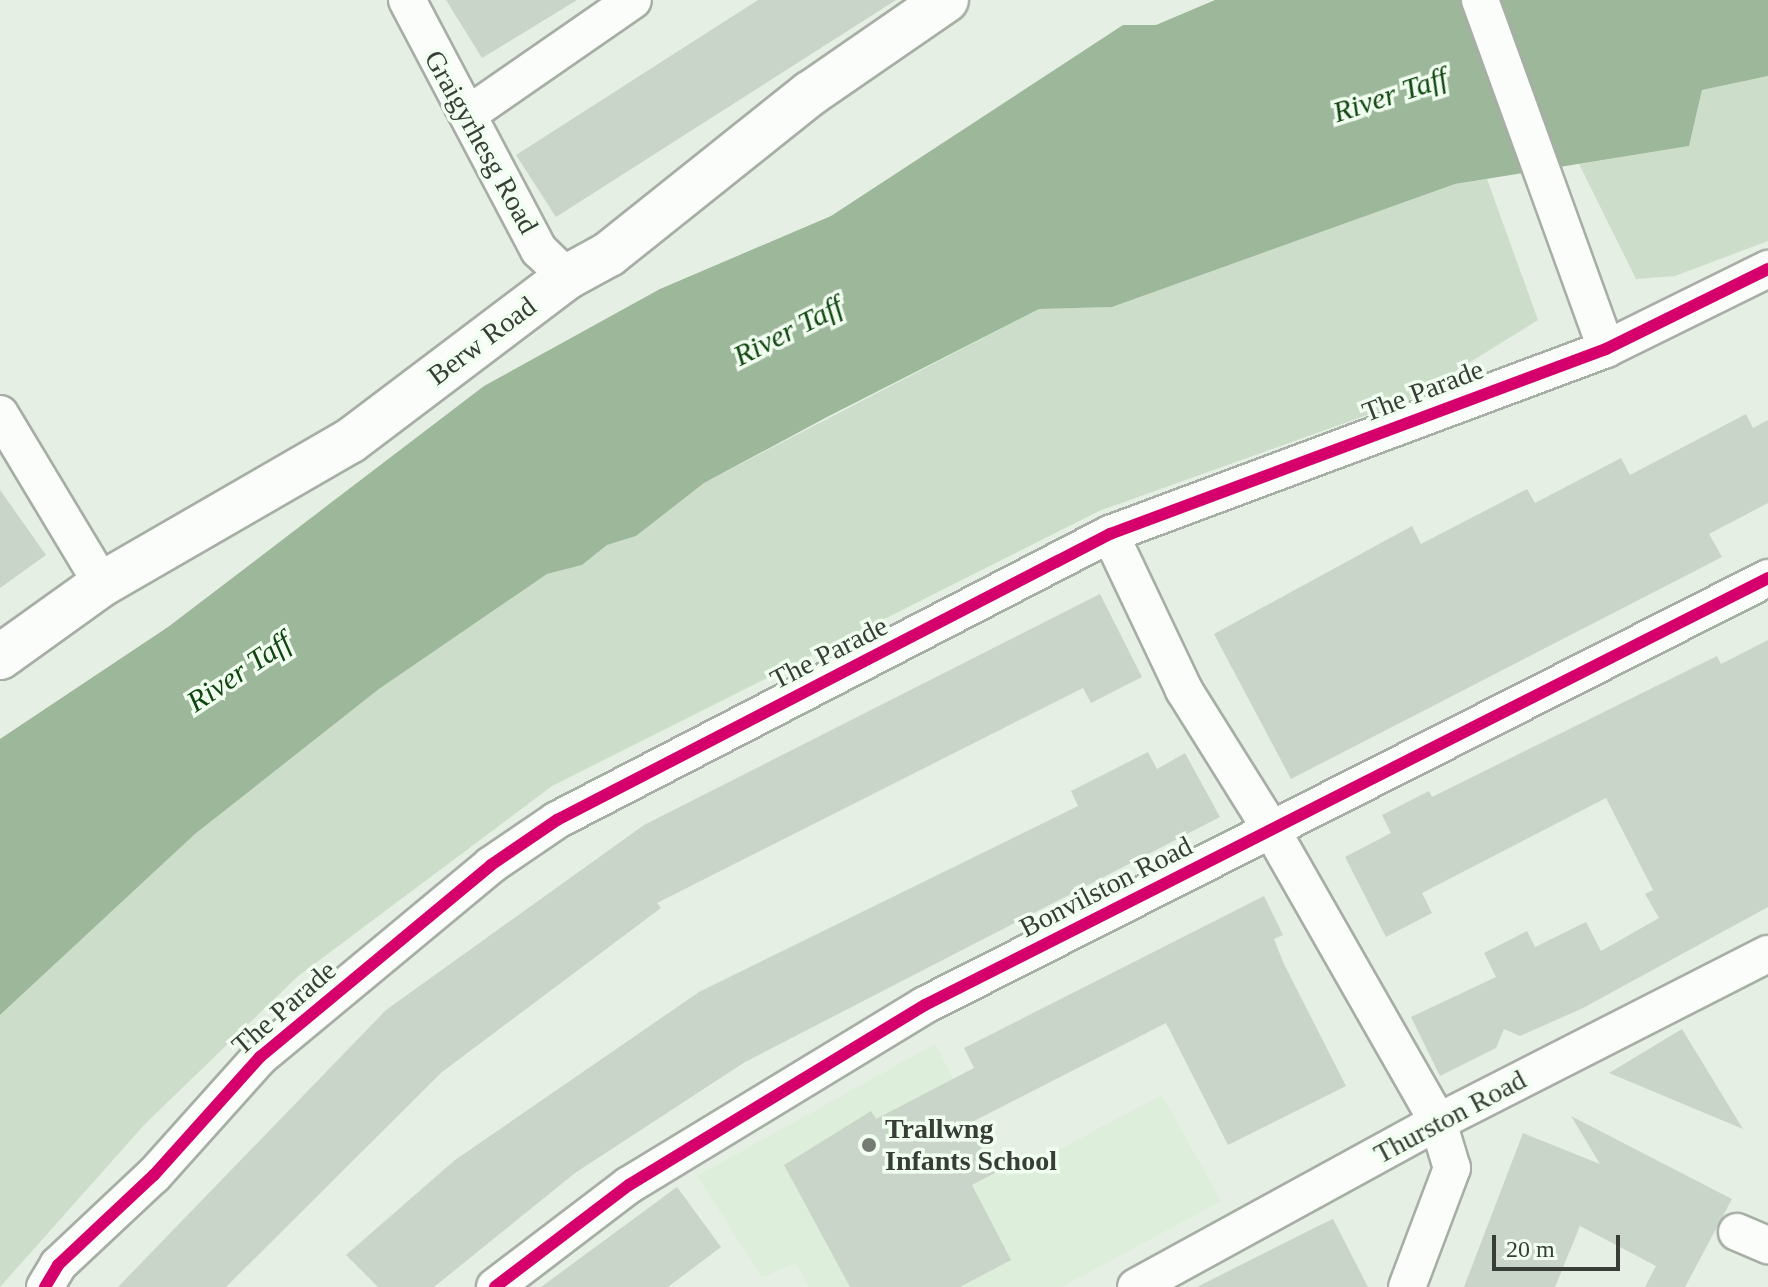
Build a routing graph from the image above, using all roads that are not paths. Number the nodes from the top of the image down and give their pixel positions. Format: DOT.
graph roads {
  1 [pos="407,0"];
  2 [pos="633,0"];
  3 [pos="946,0"];
  4 [pos="1480,0"];
  5 [pos="470,113"];
  6 [pos="1768,269"];
  7 [pos="567,277"];
  8 [pos="1606,349"];
  9 [pos="0,414"];
  10 [pos="1110,534"];
  11 [pos="1768,578"];
  12 [pos="102,584"];
  13 [pos="0,657"];
  14 [pos="1271,829"];
  15 [pos="1768,954"];
  16 [pos="1438,1122"];
  17 [pos="45,1287"];
  18 [pos="495,1287"];
  19 [pos="1136,1287"];
  20 [pos="1407,1287"];
  1 -- 5 [label="street, Graigyrhesg Road"];
  2 -- 5 [label="street"];
  3 -- 7 [label="main road, Berw Road"];
  4 -- 8 [label="street"];
  5 -- 7 [label="street, Graigyrhesg Road"];
  6 -- 8 [label="street, The Parade"];
  7 -- 12 [label="main road, Berw Road"];
  8 -- 10 [label="street, The Parade"];
  9 -- 12 [label="street"];
  10 -- 14 [label="street"];
  10 -- 17 [label="street, The Parade"];
  11 -- 14 [label="street, Bonvilston Road"];
  12 -- 13 [label="main road, Berw Road"];
  14 -- 16 [label="street"];
  14 -- 18 [label="street, Bonvilston Road"];
  15 -- 16 [label="street, Thurston Road"];
  16 -- 19 [label="street, Thurston Road"];
  16 -- 20 [label="street"];
}
